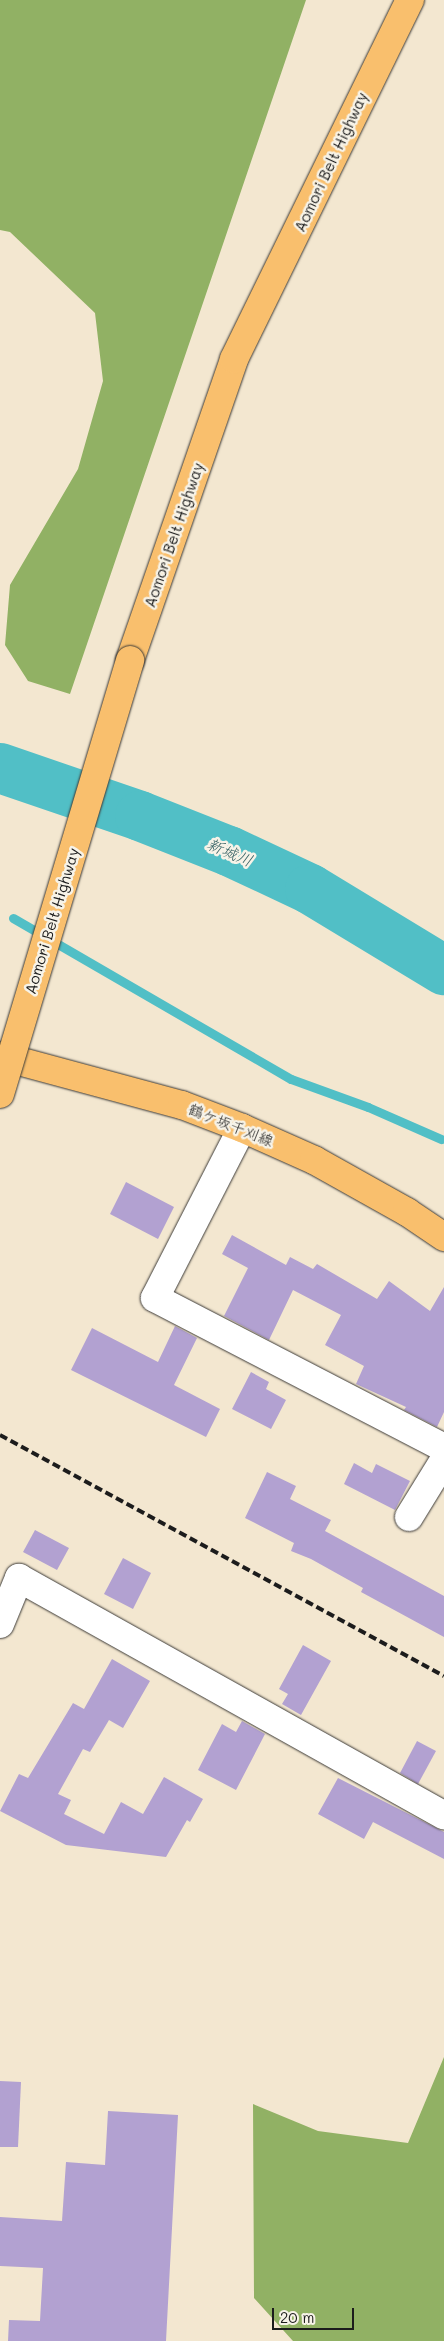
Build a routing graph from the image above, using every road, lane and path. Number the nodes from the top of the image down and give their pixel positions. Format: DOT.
graph roads {
  1 [pos="410,0"];
  2 [pos="0,1056"];
  3 [pos="0,1094"];
  4 [pos="242,1128"];
  5 [pos="444,1237"];
  6 [pos="444,1448"];
  7 [pos="444,1460"];
  8 [pos="408,1517"];
  9 [pos="0,1624"];
  10 [pos="444,1816"];
  1 -- 3 [label="main road, Aomori Belt Highway, bridge"];
  2 -- 4 [label="main road, 鶴ケ坂千刈線"];
  4 -- 5 [label="main road, 鶴ケ坂千刈線"];
  4 -- 6 [label="street"];
  7 -- 8 [label="street"];
  9 -- 10 [label="street"];
}
